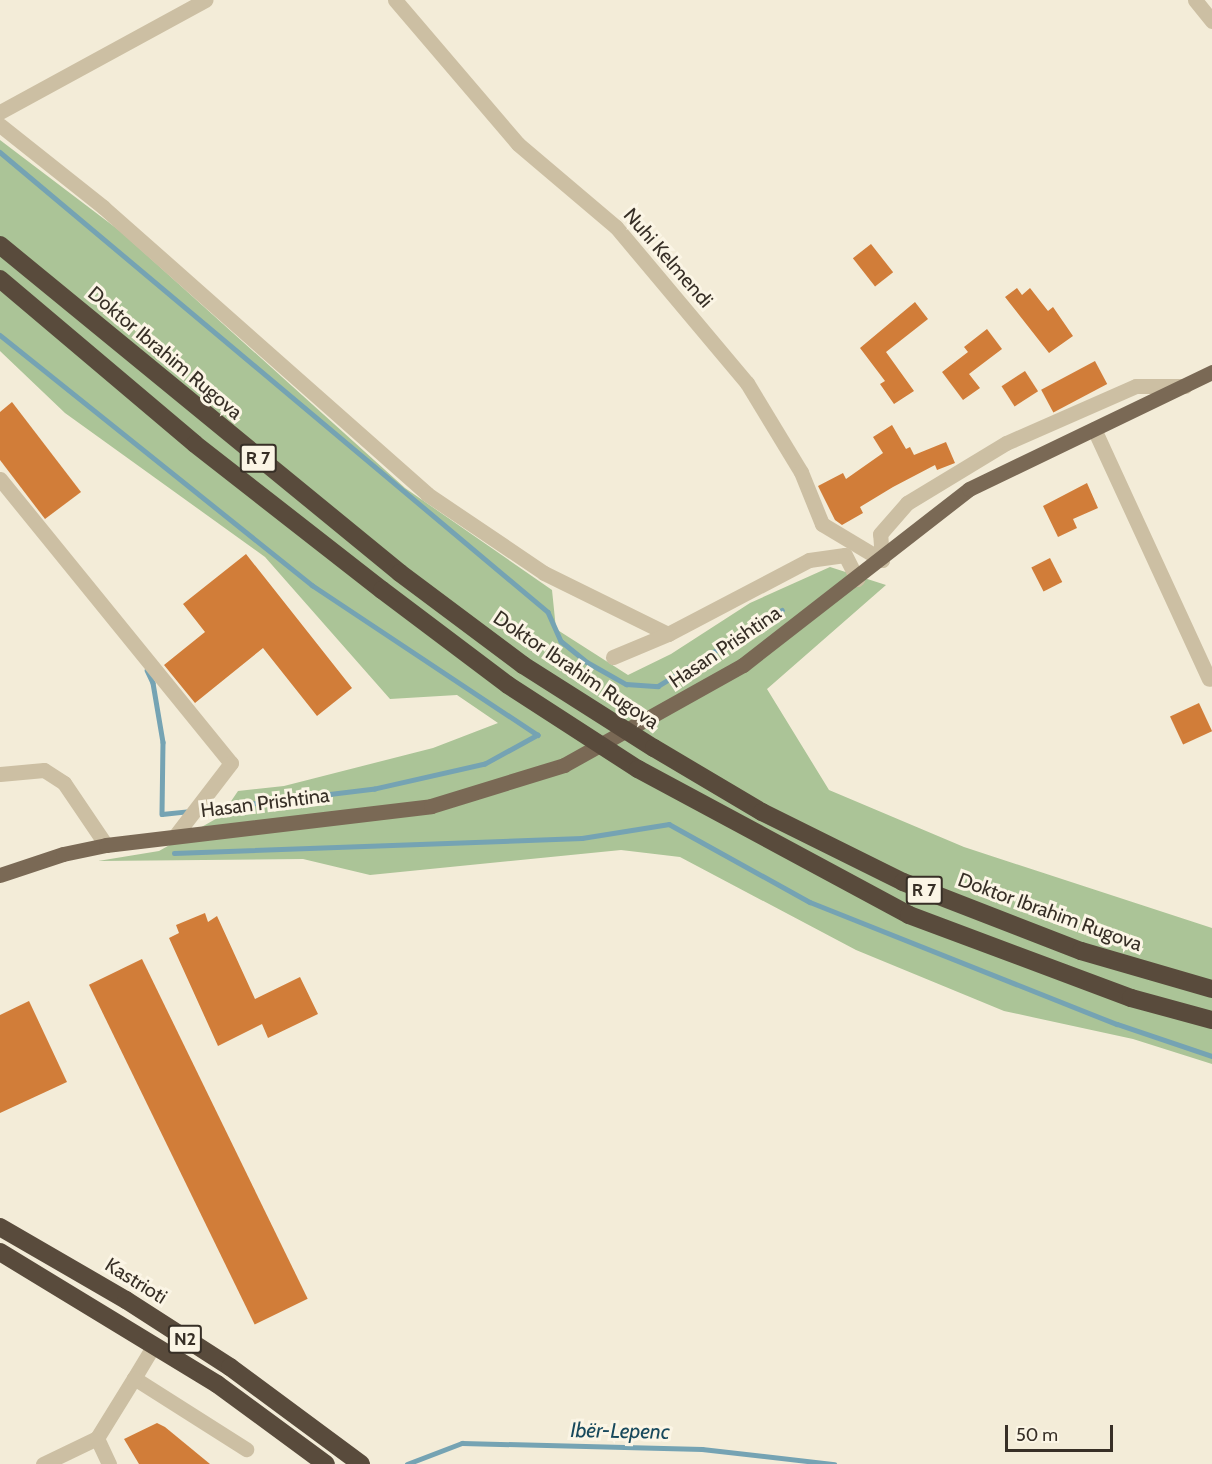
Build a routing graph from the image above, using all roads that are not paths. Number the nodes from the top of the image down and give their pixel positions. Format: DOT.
graph roads {
  1 [pos="205,0"];
  2 [pos="395,0"];
  3 [pos="1195,0"];
  4 [pos="1212,21"];
  5 [pos="0,112"];
  6 [pos="0,125"];
  7 [pos="0,245"];
  8 [pos="0,279"];
  9 [pos="1212,372"];
  10 [pos="1185,386"];
  11 [pos="1094,429"];
  12 [pos="0,479"];
  13 [pos="882,560"];
  14 [pos="856,579"];
  15 [pos="668,634"];
  16 [pos="613,657"];
  17 [pos="1209,679"];
  18 [pos="0,774"];
  19 [pos="176,836"];
  20 [pos="106,845"];
  21 [pos="0,875"];
  22 [pos="1212,989"];
  23 [pos="1212,1020"];
  24 [pos="0,1227"];
  25 [pos="0,1252"];
  26 [pos="154,1345"];
  27 [pos="134,1378"];
  28 [pos="97,1438"];
  29 [pos="246,1449"];
  30 [pos="43,1464"];
  31 [pos="109,1464"];
  32 [pos="326,1464"];
  33 [pos="361,1464"];
  1 -- 5 [label="street"];
  2 -- 13 [label="street, Nuhi Kelmendi"];
  3 -- 4 [label="street"];
  6 -- 15 [label="street"];
  7 -- 22 [label="highway, Doktor Ibrahim Rugova / R 7"];
  8 -- 23 [label="highway, R 7"];
  9 -- 10 [label="main road, Hasan Prishtina"];
  10 -- 11 [label="main road, Hasan Prishtina"];
  10 -- 13 [label="street"];
  11 -- 13 [label="main road, Hasan Prishtina"];
  11 -- 17 [label="street"];
  12 -- 19 [label="street"];
  13 -- 14 [label="main road, Hasan Prishtina"];
  14 -- 15 [label="street"];
  14 -- 19 [label="main road, Hasan Prishtina"];
  15 -- 16 [label="street"];
  18 -- 20 [label="street"];
  19 -- 20 [label="main road, Hasan Prishtina"];
  20 -- 21 [label="main road, Hasan Prishtina"];
  24 -- 33 [label="highway, Kastrioti / N2"];
  25 -- 26 [label="highway, N2"];
  26 -- 27 [label="street"];
  26 -- 32 [label="highway, N2"];
  27 -- 28 [label="street"];
  27 -- 29 [label="street"];
  28 -- 30 [label="street"];
  28 -- 31 [label="street"];
}
